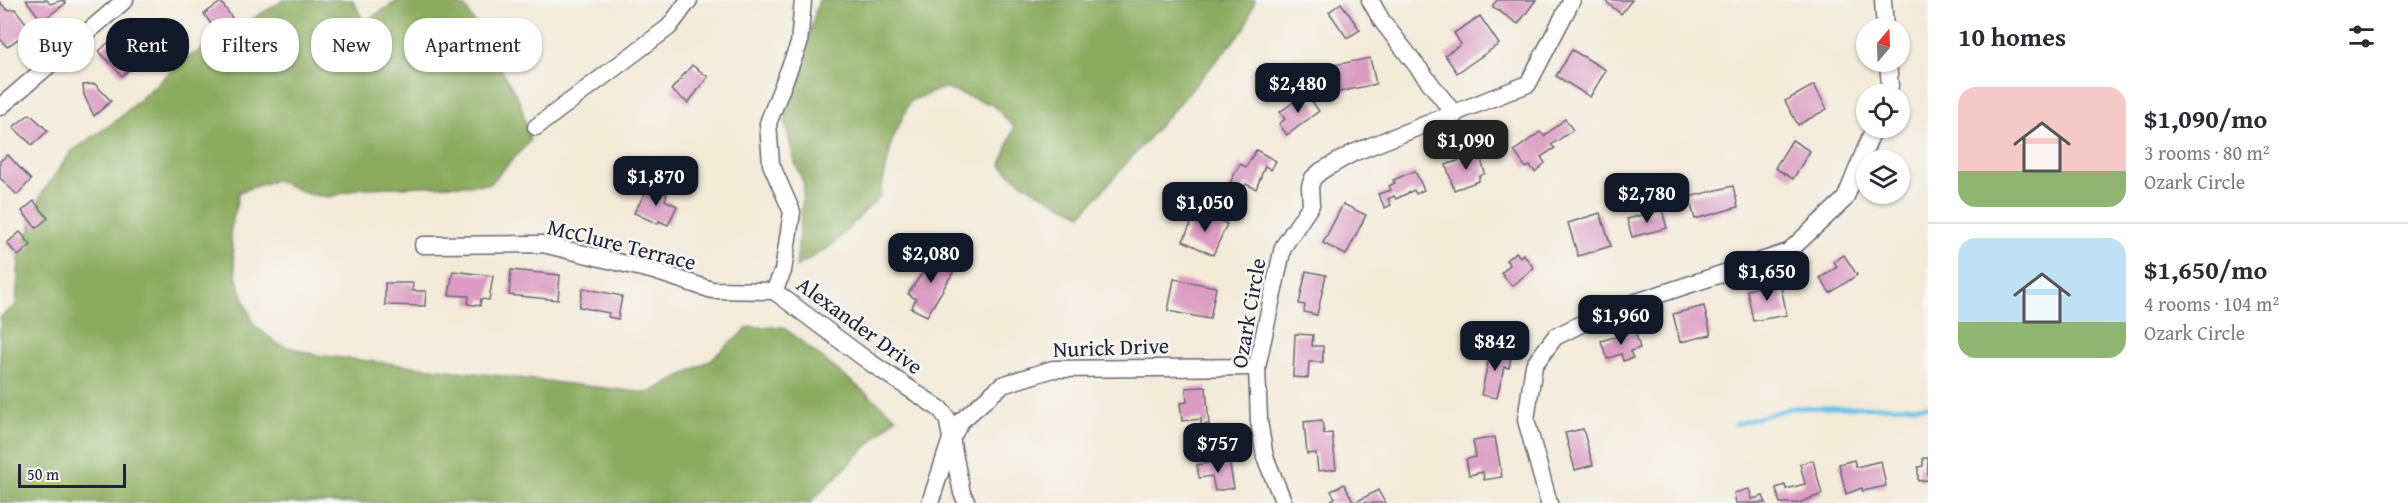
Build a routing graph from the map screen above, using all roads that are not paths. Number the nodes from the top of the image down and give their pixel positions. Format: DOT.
graph roads {
  1 [pos="125,0"];
  2 [pos="688,0"];
  3 [pos="803,0"];
  4 [pos="1370,0"];
  5 [pos="1572,0"];
  6 [pos="1883,0"];
  7 [pos="1884,18"];
  8 [pos="0,107"];
  9 [pos="1455,115"];
  10 [pos="536,127"];
  11 [pos="1870,138"];
  12 [pos="423,245"];
  13 [pos="774,291"];
  14 [pos="1257,367"];
  15 [pos="951,439"];
  16 [pos="930,503"];
  17 [pos="968,503"];
  18 [pos="1284,503"];
  19 [pos="1549,503"];
  1 -- 8 [label="street"];
  2 -- 10 [label="street"];
  3 -- 13 [label="street, Alexander Drive"];
  4 -- 9 [label="street"];
  5 -- 9 [label="street, Ozark Circle"];
  6 -- 7 [label="street"];
  9 -- 14 [label="street, Ozark Circle"];
  11 -- 19 [label="street"];
  12 -- 13 [label="street, McClure Terrace"];
  13 -- 15 [label="street, Alexander Drive"];
  14 -- 15 [label="street, Nurick Drive"];
  14 -- 18 [label="street, Ozark Circle"];
  15 -- 16 [label="street, Nurick Drive"];
  15 -- 17 [label="street, Alexander Drive"];
}
